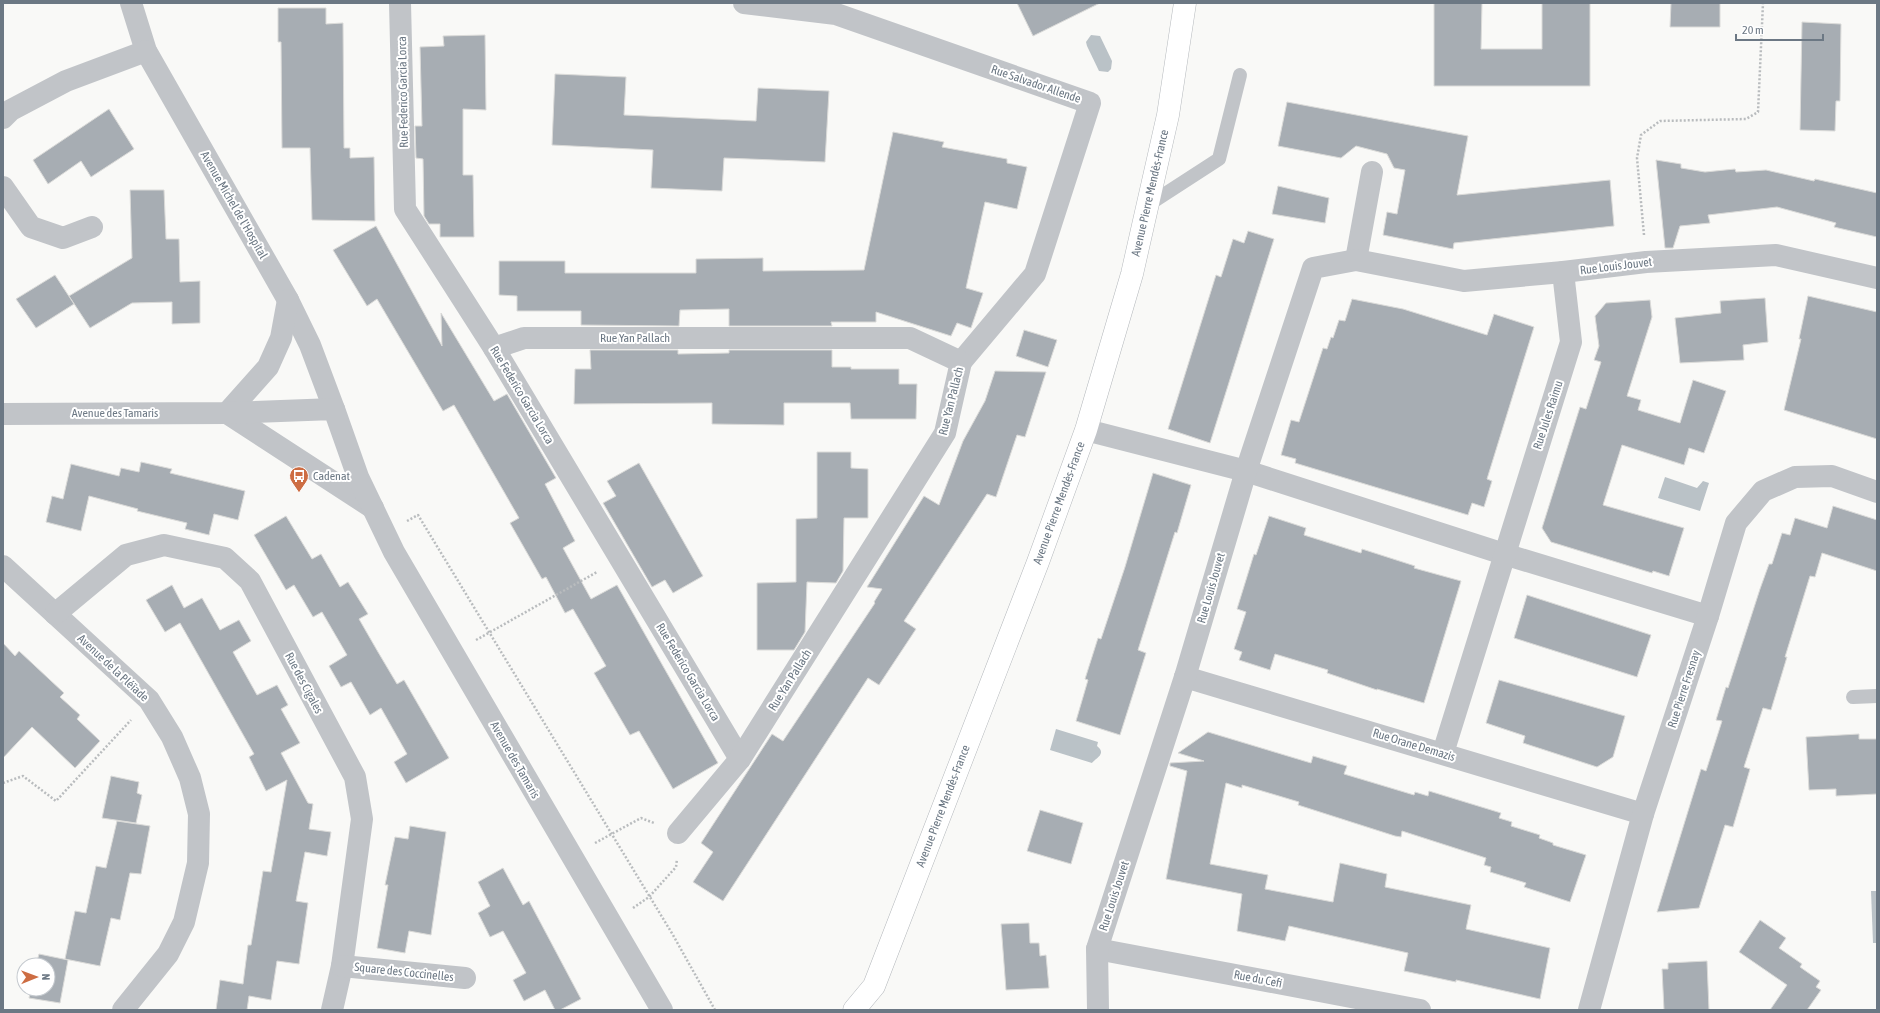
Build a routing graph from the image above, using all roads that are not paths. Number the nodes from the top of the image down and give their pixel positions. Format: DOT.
graph roads {
  1 [pos="131,3"];
  2 [pos="400,3"];
  3 [pos="744,3"];
  4 [pos="1185,3"];
  5 [pos="146,51"];
  6 [pos="1240,75"];
  7 [pos="3,118"];
  8 [pos="1372,172"];
  9 [pos="3,187"];
  10 [pos="1148,205"];
  11 [pos="92,227"];
  12 [pos="1356,260"];
  13 [pos="1563,272"];
  14 [pos="1877,278"];
  15 [pos="288,300"];
  16 [pos="494,348"];
  17 [pos="962,362"];
  18 [pos="334,410"];
  19 [pos="227,413"];
  20 [pos="3,414"];
  21 [pos="1086,430"];
  22 [pos="1246,471"];
  23 [pos="1877,492"];
  24 [pos="373,508"];
  25 [pos="1504,554"];
  26 [pos="3,566"];
  27 [pos="55,614"];
  28 [pos="1708,616"];
  29 [pos="1185,677"];
  30 [pos="1877,696"];
  31 [pos="1853,697"];
  32 [pos="1443,754"];
  33 [pos="740,759"];
  34 [pos="1642,814"];
  35 [pos="678,833"];
  36 [pos="1097,949"];
  37 [pos="342,966"];
  38 [pos="465,978"];
  39 [pos="874,986"];
  40 [pos="123,1010"];
  41 [pos="332,1010"];
  42 [pos="662,1010"];
  43 [pos="854,1010"];
  44 [pos="873,1010"];
  45 [pos="1098,1010"];
  46 [pos="1420,1010"];
  47 [pos="1589,1010"];
  1 -- 5 [label="street, Avenue Michel de l'Hospital"];
  2 -- 16 [label="street, Rue Federico Garcia Lorca"];
  3 -- 17 [label="street, Rue Salvador Allende"];
  4 -- 10 [label="street, Avenue Pierre Mendès-France"];
  5 -- 7 [label="street"];
  5 -- 15 [label="street, Avenue Michel de l'Hospital"];
  6 -- 10 [label="lane"];
  8 -- 12 [label="street"];
  9 -- 11 [label="street"];
  10 -- 21 [label="street, Avenue Pierre Mendès-France"];
  12 -- 13 [label="street, Rue Louis Jouvet"];
  12 -- 22 [label="street, Rue Louis Jouvet"];
  13 -- 14 [label="street, Rue Louis Jouvet"];
  13 -- 25 [label="street, Rue Jules Raimu"];
  15 -- 18 [label="street, Avenue Michel de l'Hospital"];
  15 -- 19 [label="street"];
  16 -- 17 [label="street, Rue Yan Pallach"];
  16 -- 33 [label="street, Rue Federico Garcia Lorca"];
  17 -- 33 [label="street, Rue Yan Pallach"];
  18 -- 19 [label="street, Avenue des Tamaris"];
  18 -- 24 [label="street, Avenue des Tamaris"];
  19 -- 20 [label="street, Avenue des Tamaris"];
  19 -- 24 [label="street"];
  21 -- 22 [label="street"];
  21 -- 39 [label="street, Avenue Pierre Mendès-France"];
  22 -- 25 [label="street"];
  22 -- 29 [label="street, Rue Louis Jouvet"];
  23 -- 28 [label="street, Rue Pierre Fresnay"];
  24 -- 42 [label="street, Avenue des Tamaris"];
  25 -- 28 [label="street"];
  25 -- 32 [label="street, Rue Jules Raimu"];
  26 -- 27 [label="street, Avenue de la Pléïade"];
  27 -- 37 [label="street, Rue des Cigales"];
  27 -- 40 [label="street, Avenue de la Pléïade"];
  28 -- 34 [label="street, Rue Pierre Fresnay"];
  29 -- 32 [label="street, Rue Orane Demazis"];
  29 -- 36 [label="street, Rue Louis Jouvet"];
  30 -- 31 [label="lane"];
  32 -- 34 [label="street, Rue Orane Demazis"];
  33 -- 35 [label="street, Rue Yan Pallach"];
  34 -- 47 [label="street, Rue Pierre Fresnay"];
  36 -- 45 [label="street, Rue Louis Jouvet"];
  36 -- 46 [label="street, Rue du Cefi"];
  37 -- 38 [label="street, Square des Coccinelles"];
  37 -- 41 [label="street, Rue des Cigales"];
  39 -- 43 [label="street, Avenue Pierre Mendès-France"];
  39 -- 44 [label="street, Avenue Pierre Mendès-France"];
}
